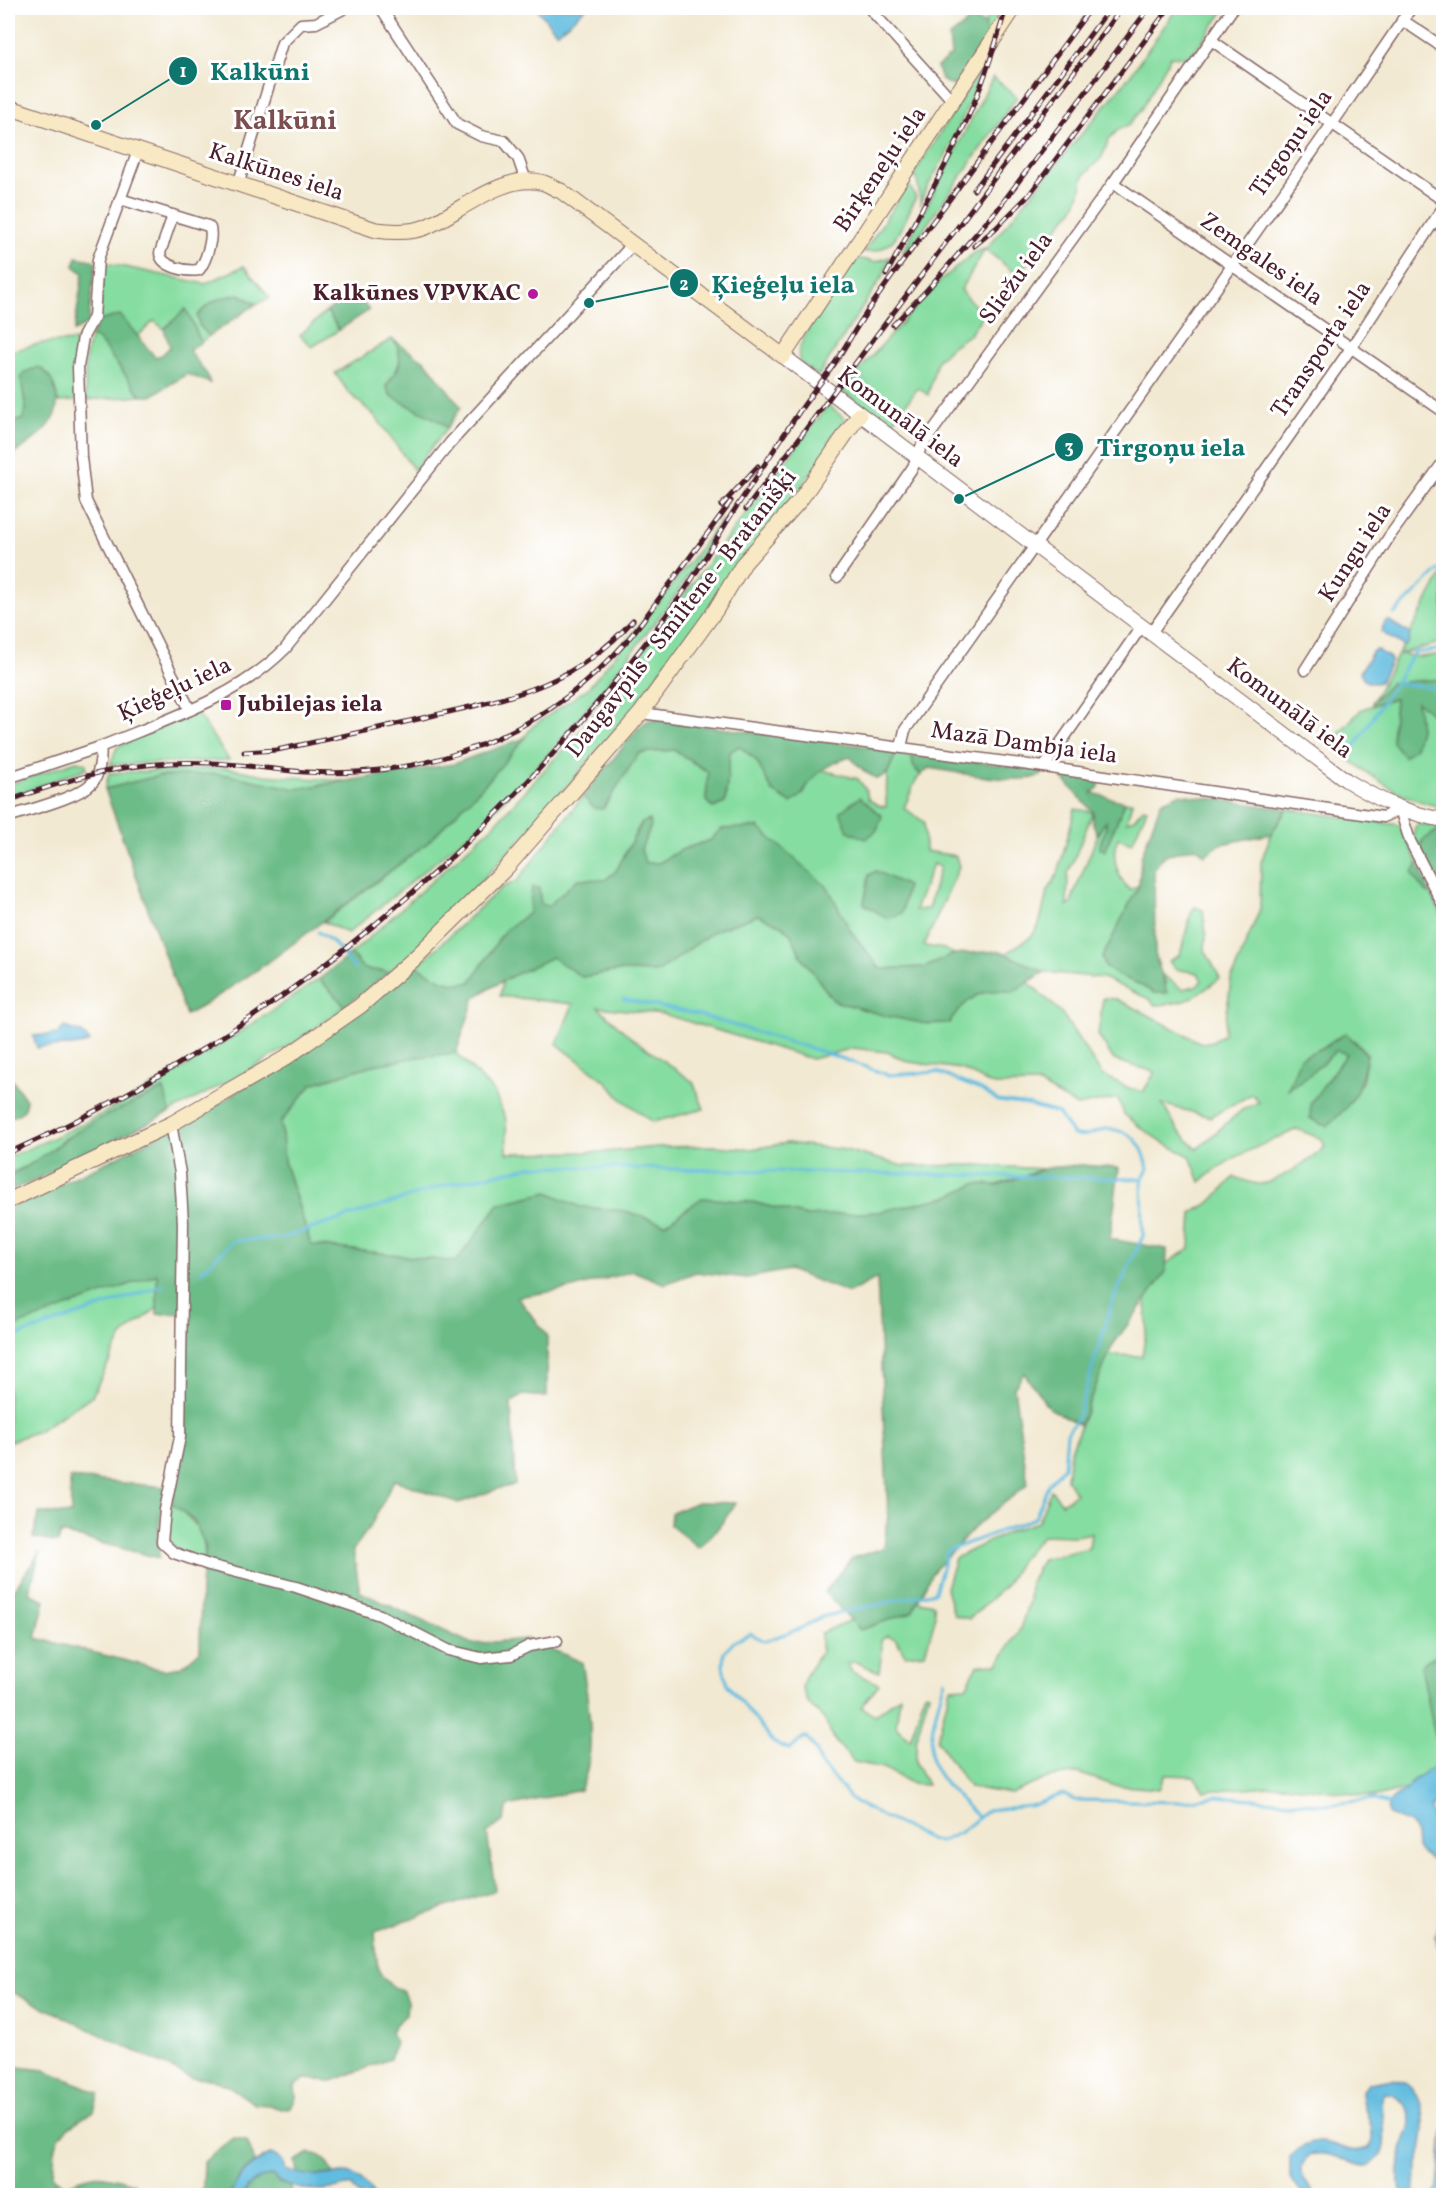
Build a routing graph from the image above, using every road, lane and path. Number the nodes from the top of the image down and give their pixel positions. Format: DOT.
graph roads {
  1 [pos="345,8"];
  2 [pos="381,8"];
  3 [pos="870,8"];
  4 [pos="1014,8"];
  5 [pos="1233,8"];
  6 [pos="1411,8"];
  7 [pos="1402,20"];
  8 [pos="1211,40"];
  9 [pos="1443,48"];
  10 [pos="954,102"];
  11 [pos="8,107"];
  12 [pos="1332,124"];
  13 [pos="138,151"];
  14 [pos="526,181"];
  15 [pos="1113,183"];
  16 [pos="238,184"];
  17 [pos="120,198"];
  18 [pos="1443,201"];
  19 [pos="1443,206"];
  20 [pos="172,215"];
  21 [pos="633,244"];
  22 [pos="1232,265"];
  23 [pos="1351,348"];
  24 [pos="783,356"];
  25 [pos="1443,412"];
  26 [pos="859,415"];
  27 [pos="916,458"];
  28 [pos="1443,461"];
  29 [pos="1035,547"];
  30 [pos="837,577"];
  31 [pos="1146,630"];
  32 [pos="1305,670"];
  33 [pos="190,710"];
  34 [pos="641,713"];
  35 [pos="100,747"];
  36 [pos="901,747"];
  37 [pos="1044,767"];
  38 [pos="8,778"];
  39 [pos="1400,809"];
  40 [pos="8,817"];
  41 [pos="1443,820"];
  42 [pos="1443,907"];
  43 [pos="171,1124"];
  44 [pos="8,1201"];
  45 [pos="557,1641"];
  1 -- 16 [label="street"];
  2 -- 14 [label="street"];
  3 -- 10 [label="street"];
  4 -- 10 [label="main road, Birķeneļu iela"];
  5 -- 8 [label="street, Sliežu iela"];
  6 -- 7 [label="street, Tirgoņu iela"];
  7 -- 9 [label="street"];
  7 -- 12 [label="street, Tirgoņu iela"];
  8 -- 12 [label="street"];
  8 -- 15 [label="street, Sliežu iela"];
  10 -- 24 [label="main road, Birķeneļu iela"];
  11 -- 13 [label="main road, Kalkūnes iela"];
  12 -- 18 [label="street"];
  12 -- 22 [label="street, Tirgoņu iela"];
  13 -- 16 [label="main road, Kalkūnes iela"];
  13 -- 17 [label="street"];
  14 -- 16 [label="main road, Kalkūnes iela"];
  14 -- 21 [label="main road, Komunālā iela"];
  15 -- 22 [label="street, Zemgales iela"];
  15 -- 27 [label="street, Sliežu iela"];
  17 -- 20 [label="street"];
  17 -- 33 [label="street"];
  19 -- 23 [label="street, Transporta iela"];
  20 -- 20 [label="street"];
  21 -- 24 [label="main road, Komunālā iela"];
  21 -- 33 [label="street, Ķieģeļu iela"];
  22 -- 23 [label="street, Zemgales iela"];
  22 -- 29 [label="street, Tirgoņu iela"];
  23 -- 25 [label="street, Zemgales iela"];
  23 -- 31 [label="street, Transporta iela"];
  24 -- 26 [label="street, Komunālā iela"];
  26 -- 27 [label="street, Komunālā iela"];
  26 -- 34 [label="main road, Daugavpils - Smiltene - Bratanišķi"];
  27 -- 29 [label="street, Komunālā iela"];
  27 -- 30 [label="street, Sliežu iela"];
  28 -- 32 [label="street, Kungu iela"];
  29 -- 31 [label="street, Komunālā iela"];
  29 -- 36 [label="street, Tirgoņu iela"];
  31 -- 37 [label="street, Transporta iela"];
  31 -- 39 [label="street, Komunālā iela"];
  33 -- 35 [label="street, Ķieģeļu iela"];
  34 -- 36 [label="street, Mazā Dambja iela"];
  34 -- 43 [label="main road, Daugavpils - Smiltene - Bratanišķi"];
  35 -- 38 [label="street"];
  35 -- 40 [label="street, Ķieģeļu iela"];
  36 -- 37 [label="street, Mazā Dambja iela"];
  37 -- 39 [label="street, Mazā Dambja iela"];
  39 -- 41 [label="street, Komunālā iela"];
  39 -- 42 [label="street"];
  43 -- 44 [label="main road, Daugavpils - Smiltene - Bratanišķi"];
  43 -- 45 [label="street"];
}
